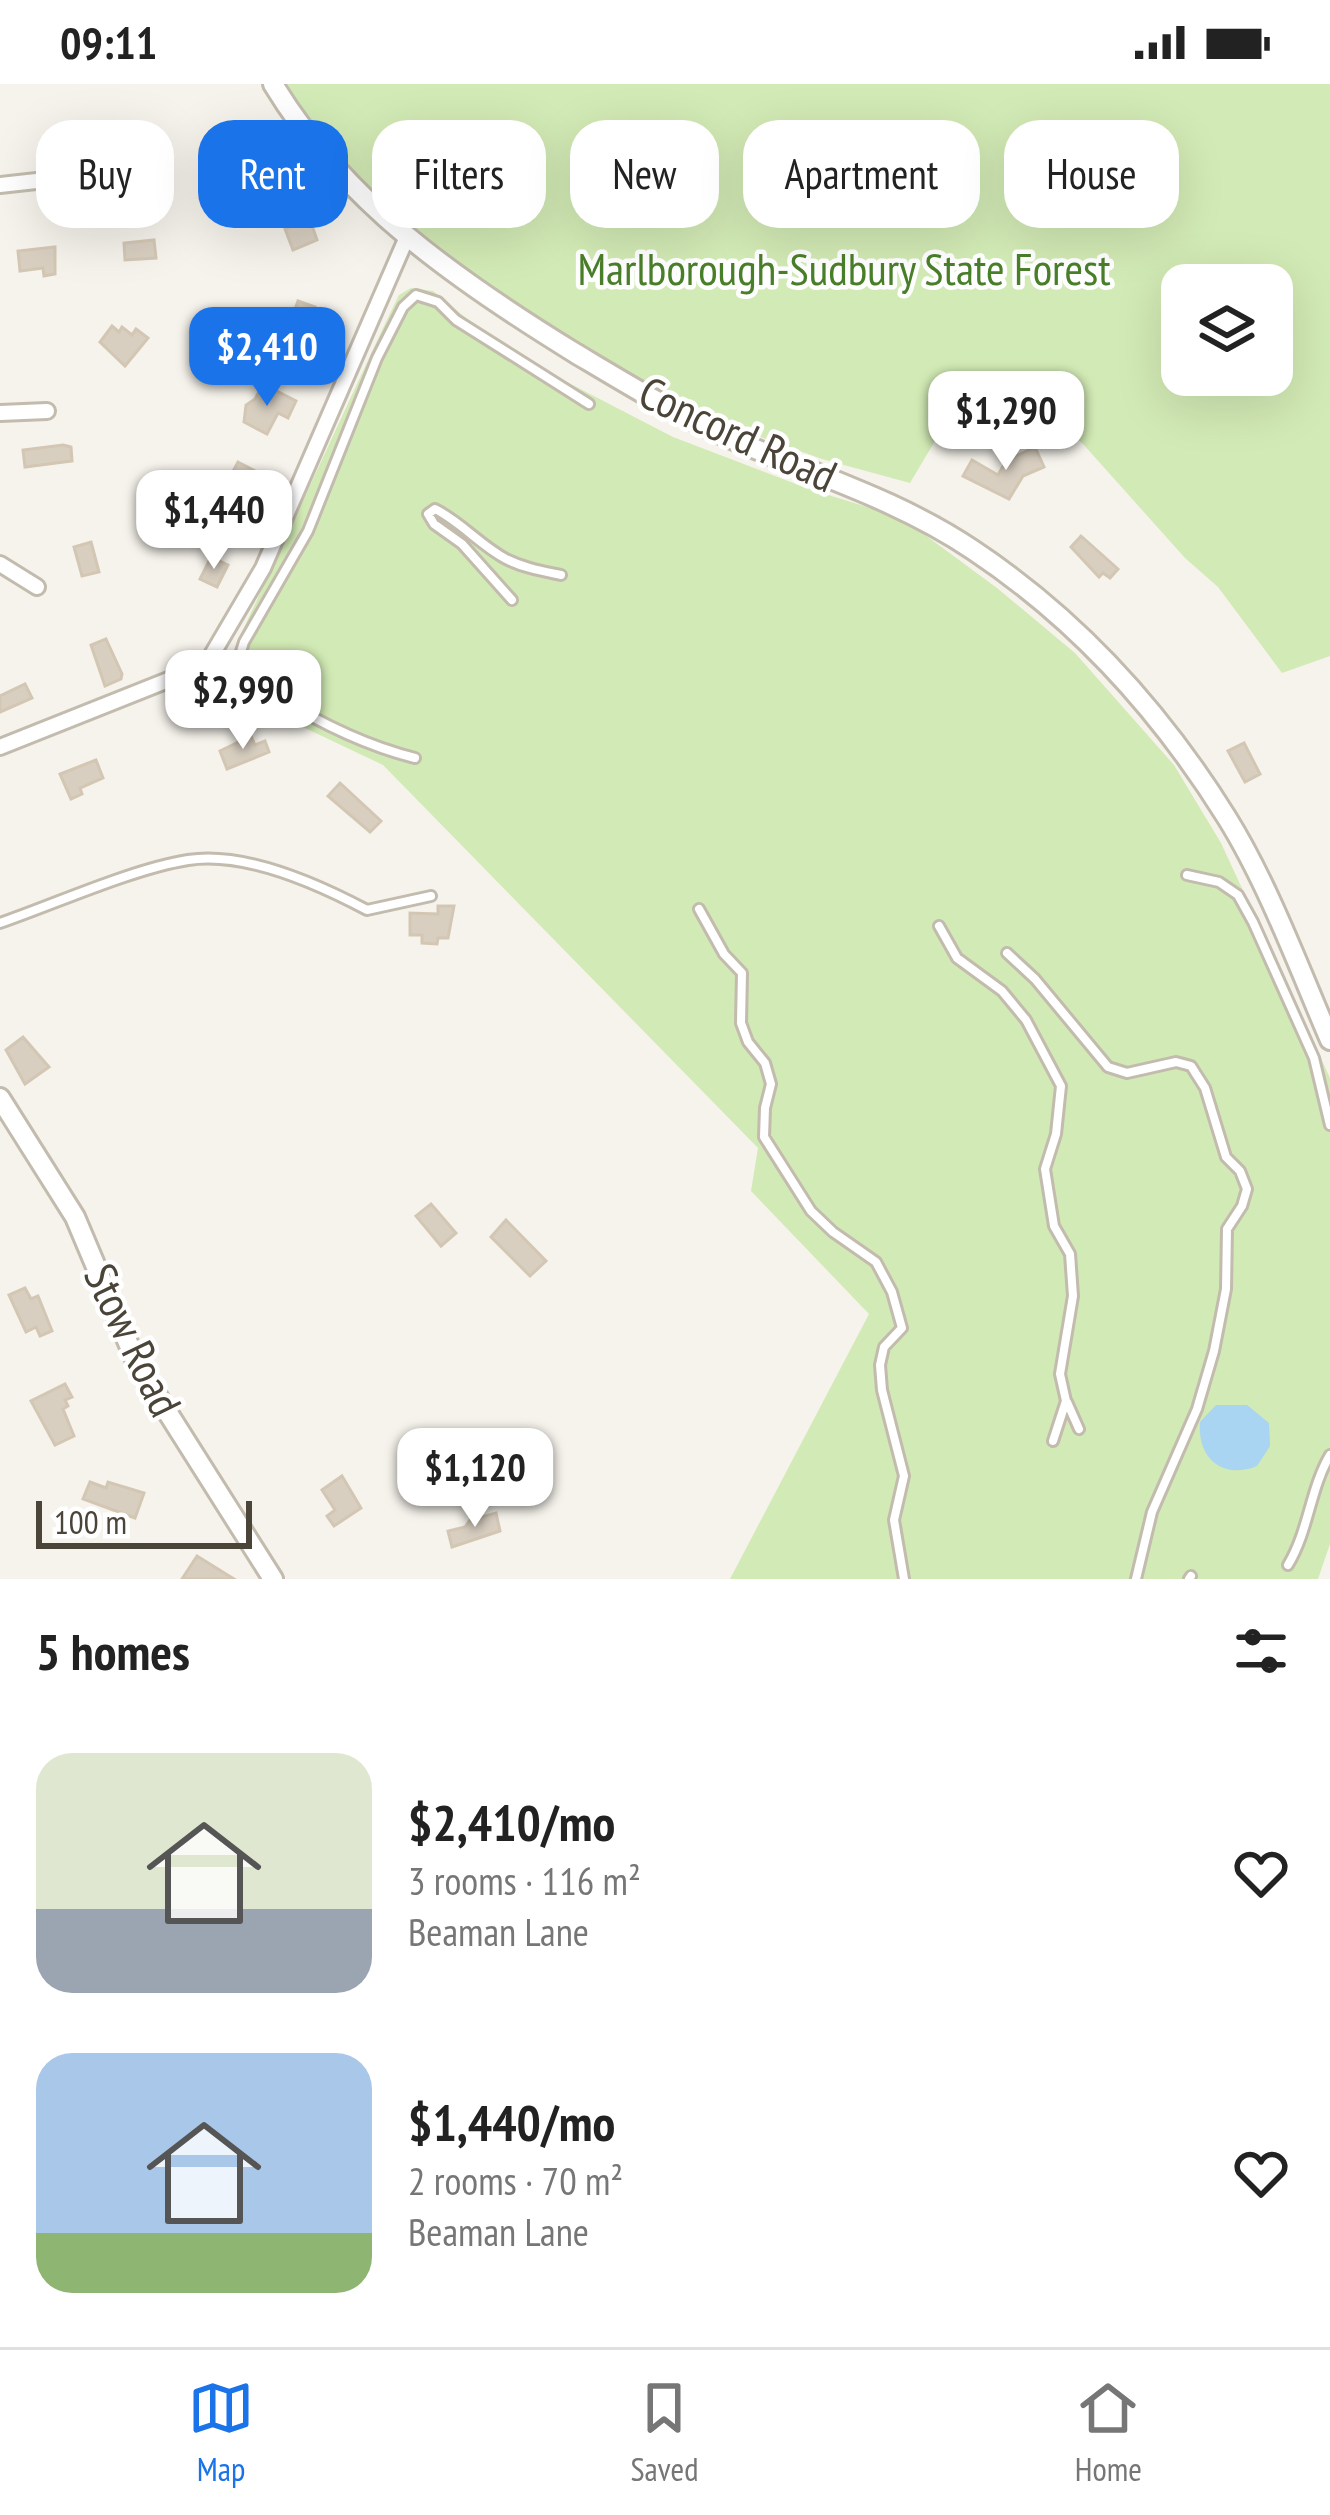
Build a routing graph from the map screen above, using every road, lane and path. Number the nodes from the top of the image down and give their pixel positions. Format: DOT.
graph roads {
  1 [pos="273,84"];
  2 [pos="36,181"];
  3 [pos="0,185"];
  4 [pos="407,237"];
  5 [pos="589,404"];
  6 [pos="47,411"];
  7 [pos="0,413"];
  8 [pos="0,563"];
  9 [pos="561,575"];
  10 [pos="37,587"];
  11 [pos="512,600"];
  12 [pos="0,747"];
  13 [pos="416,758"];
  14 [pos="1187,875"];
  15 [pos="431,896"];
  16 [pos="699,909"];
  17 [pos="0,923"];
  18 [pos="939,926"];
  19 [pos="1007,953"];
  20 [pos="1330,1040"];
  21 [pos="0,1098"];
  22 [pos="1330,1125"];
  23 [pos="1066,1401"];
  24 [pos="1079,1429"];
  25 [pos="1053,1441"];
  26 [pos="1330,1455"];
  27 [pos="1288,1564"];
  28 [pos="273,1579"];
  29 [pos="904,1579"];
  30 [pos="1136,1579"];
  1 -- 4 [label="street, Concord Road"];
  2 -- 3 [label="street"];
  4 -- 12 [label="street"];
  4 -- 20 [label="street, Concord Road"];
  5 -- 13 [label="lane"];
  6 -- 7 [label="street"];
  8 -- 10 [label="street"];
  9 -- 11 [label="lane"];
  14 -- 22 [label="lane"];
  15 -- 17 [label="lane"];
  16 -- 29 [label="lane"];
  18 -- 23 [label="lane"];
  19 -- 30 [label="lane"];
  21 -- 28 [label="street, Stow Road"];
  23 -- 24 [label="lane"];
  23 -- 25 [label="lane"];
  26 -- 27 [label="lane"];
}
